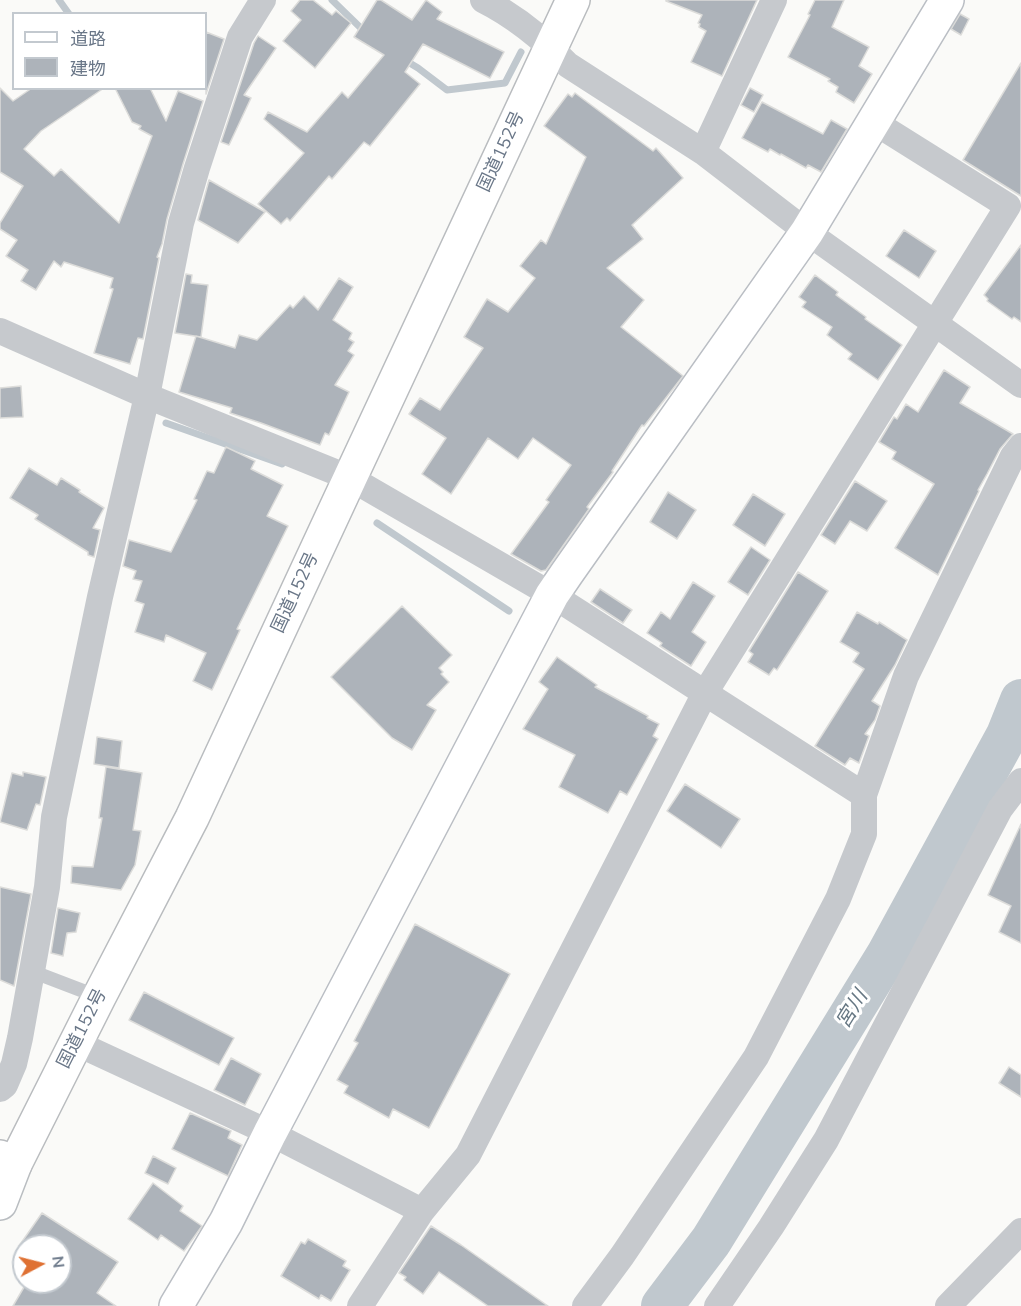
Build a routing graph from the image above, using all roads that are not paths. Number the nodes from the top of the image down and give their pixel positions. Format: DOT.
graph roads {
  1 [pos="263,0"];
  2 [pos="483,0"];
  3 [pos="573,0"];
  4 [pos="774,0"];
  5 [pos="947,0"];
  6 [pos="552,48"];
  7 [pos="874,122"];
  8 [pos="703,152"];
  9 [pos="807,232"];
  10 [pos="934,324"];
  11 [pos="0,331"];
  12 [pos="1021,386"];
  13 [pos="147,396"];
  14 [pos="1021,446"];
  15 [pos="350,478"];
  16 [pos="552,596"];
  17 [pos="705,693"];
  18 [pos="1021,781"];
  19 [pos="864,795"];
  20 [pos="31,971"];
  21 [pos="99,997"];
  22 [pos="76,1043"];
  23 [pos="0,1089"];
  24 [pos="270,1133"];
  25 [pos="8,1161"];
  26 [pos="0,1203"];
  27 [pos="422,1211"];
  28 [pos="1021,1231"];
  29 [pos="176,1306"];
  30 [pos="360,1306"];
  31 [pos="585,1306"];
  32 [pos="717,1306"];
  33 [pos="948,1306"];
  1 -- 13 [label="street"];
  2 -- 6 [label="street"];
  3 -- 6 [label="main road, 国道152号"];
  4 -- 8 [label="street"];
  5 -- 7 [label="main road"];
  6 -- 8 [label="street"];
  6 -- 15 [label="main road, 国道152号"];
  7 -- 9 [label="main road"];
  7 -- 10 [label="street"];
  8 -- 9 [label="street"];
  9 -- 10 [label="street"];
  9 -- 16 [label="main road"];
  10 -- 12 [label="street"];
  10 -- 17 [label="street"];
  11 -- 13 [label="street"];
  13 -- 15 [label="street"];
  13 -- 20 [label="street"];
  14 -- 19 [label="street"];
  15 -- 16 [label="street"];
  15 -- 21 [label="main road, 国道152号"];
  16 -- 17 [label="street"];
  16 -- 24 [label="main road"];
  17 -- 19 [label="street"];
  17 -- 27 [label="street"];
  18 -- 32 [label="street"];
  19 -- 31 [label="street"];
  20 -- 21 [label="lane"];
  20 -- 23 [label="street"];
  21 -- 22 [label="main road, 国道152号"];
  22 -- 24 [label="street"];
  22 -- 25 [label="main road, 国道152号"];
  24 -- 27 [label="street"];
  24 -- 29 [label="main road"];
  25 -- 26 [label="main road, 国道152号"];
  27 -- 30 [label="street"];
  28 -- 33 [label="street"];
}
